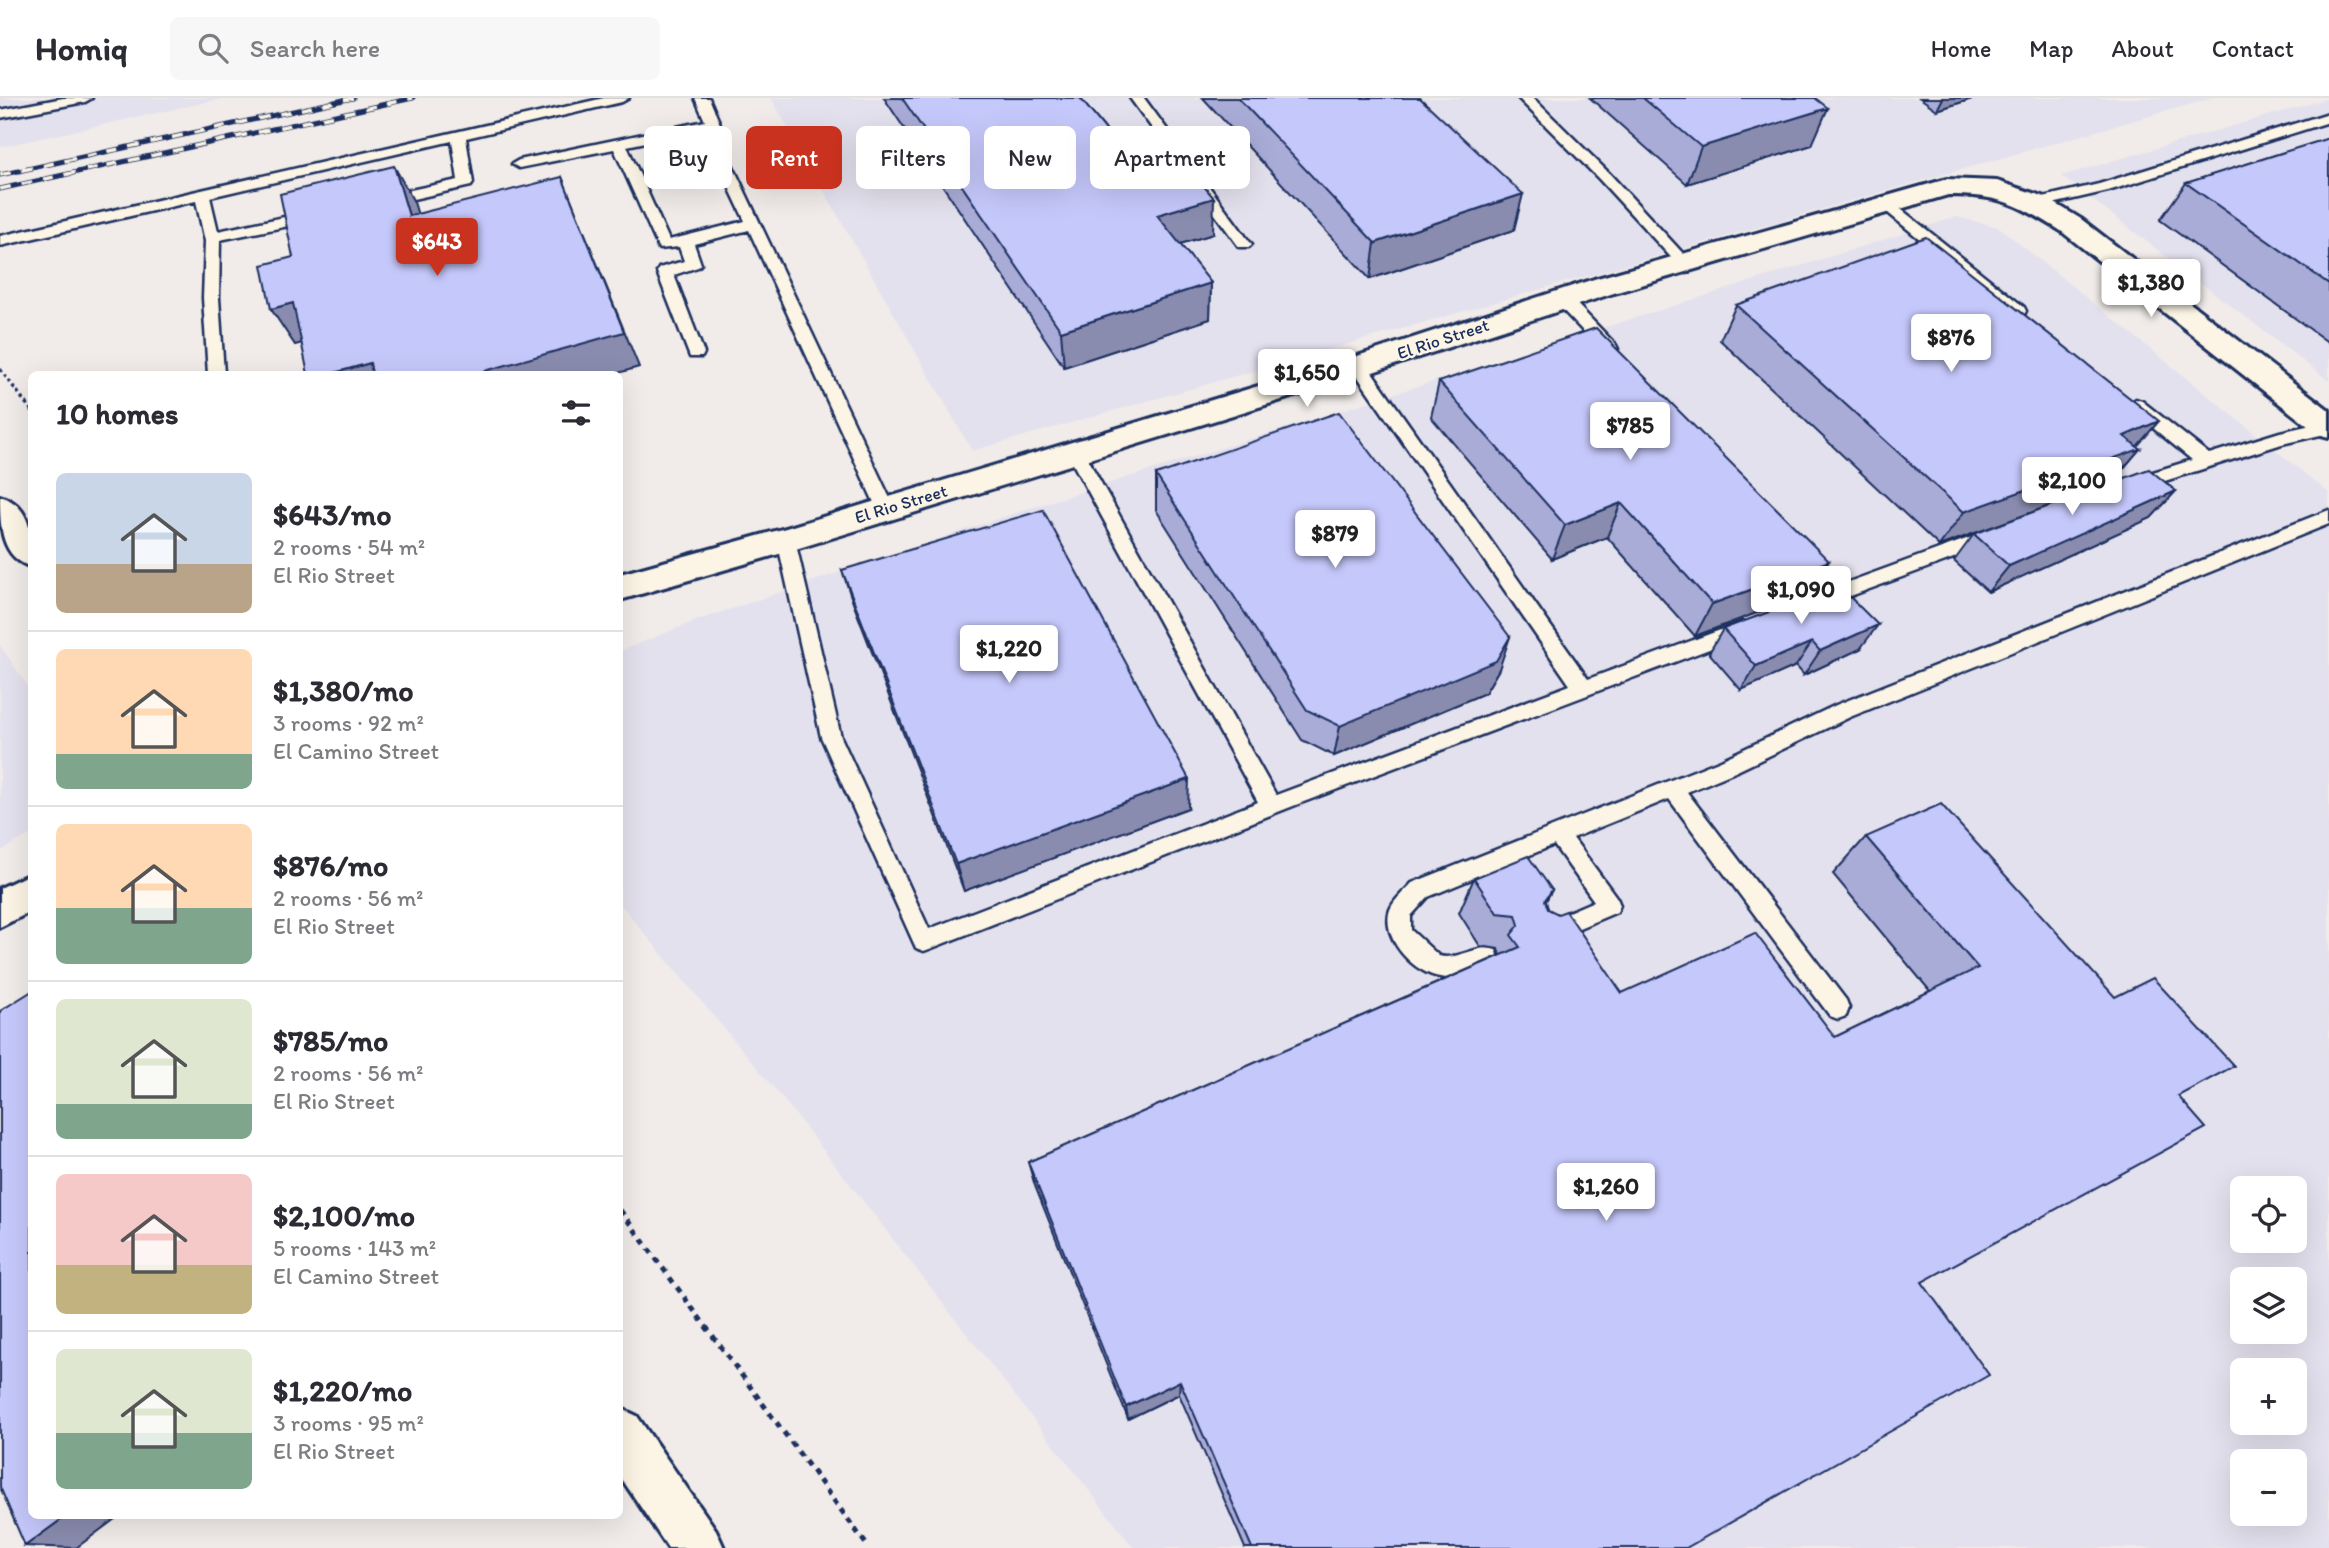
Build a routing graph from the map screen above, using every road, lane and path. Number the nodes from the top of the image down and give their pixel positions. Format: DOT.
graph roads {
  1 [pos="85,98"];
  2 [pos="622,98"];
  3 [pos="702,98"];
  4 [pos="1137,98"];
  5 [pos="1525,98"];
  6 [pos="0,114"];
  7 [pos="2329,117"];
  8 [pos="707,125"];
  9 [pos="458,136"];
  10 [pos="619,142"];
  11 [pos="519,164"];
  12 [pos="202,194"];
  13 [pos="2035,203"];
  14 [pos="363,205"];
  15 [pos="1887,205"];
  16 [pos="323,214"];
  17 [pos="754,224"];
  18 [pos="212,237"];
  19 [pos="0,241"];
  20 [pos="685,241"];
  21 [pos="1244,244"];
  22 [pos="1684,263"];
  23 [pos="1563,300"];
  24 [pos="2034,323"];
  25 [pos="696,353"];
  26 [pos="1619,358"];
  27 [pos="1359,366"];
  28 [pos="0,369"];
  29 [pos="216,371"];
  30 [pos="2120,392"];
  31 [pos="28,406"];
  32 [pos="2329,427"];
  33 [pos="1075,451"];
  34 [pos="2205,461"];
  35 [pos="2120,490"];
  36 [pos="886,509"];
  37 [pos="2329,517"];
  38 [pos="2004,532"];
  39 [pos="786,540"];
  40 [pos="1795,540"];
  41 [pos="623,586"];
  42 [pos="1839,592"];
  43 [pos="1801,607"];
  44 [pos="1763,621"];
  45 [pos="1584,689"];
  46 [pos="1673,789"];
  47 [pos="1271,806"];
  48 [pos="1558,835"];
  49 [pos="28,892"];
  50 [pos="0,909"];
  51 [pos="1540,935"];
  52 [pos="1488,957"];
  53 [pos="1838,1008"];
  54 [pos="623,1214"];
  55 [pos="623,1437"];
  56 [pos="698,1548"];
  57 [pos="869,1548"];
  1 -- 6 [label="lane"];
  2 -- 9 [label="lane"];
  3 -- 8 [label="lane"];
  4 -- 21 [label="lane"];
  5 -- 22 [label="lane"];
  7 -- 13 [label="lane"];
  8 -- 10 [label="lane"];
  8 -- 17 [label="lane"];
  9 -- 12 [label="lane"];
  9 -- 14 [label="lane"];
  10 -- 11 [label="lane"];
  10 -- 20 [label="lane"];
  12 -- 18 [label="lane"];
  12 -- 19 [label="lane"];
  13 -- 15 [label="street, El Rio Street"];
  13 -- 32 [label="street, El Rio Street"];
  15 -- 22 [label="street, El Rio Street"];
  15 -- 24 [label="lane"];
  16 -- 18 [label="lane"];
  17 -- 20 [label="lane"];
  17 -- 36 [label="lane"];
  18 -- 29 [label="lane"];
  20 -- 25 [label="lane"];
  22 -- 23 [label="street, El Rio Street"];
  23 -- 26 [label="lane"];
  23 -- 27 [label="street, El Rio Street"];
  27 -- 33 [label="street, El Rio Street"];
  27 -- 45 [label="lane"];
  28 -- 31 [label="path"];
  30 -- 34 [label="lane"];
  32 -- 34 [label="lane"];
  33 -- 36 [label="street, El Rio Street"];
  33 -- 47 [label="lane"];
  34 -- 35 [label="lane"];
  36 -- 39 [label="street, El Rio Street"];
  37 -- 46 [label="lane"];
  38 -- 42 [label="lane"];
  39 -- 41 [label="street, El Rio Street"];
  39 -- 47 [label="lane"];
  40 -- 42 [label="lane"];
  42 -- 43 [label="lane"];
  44 -- 45 [label="lane"];
  45 -- 47 [label="lane"];
  46 -- 48 [label="lane"];
  46 -- 53 [label="lane"];
  48 -- 51 [label="lane"];
  48 -- 52 [label="lane"];
  49 -- 50 [label="street"];
  54 -- 57 [label="path"];
  55 -- 56 [label="street"];
}
